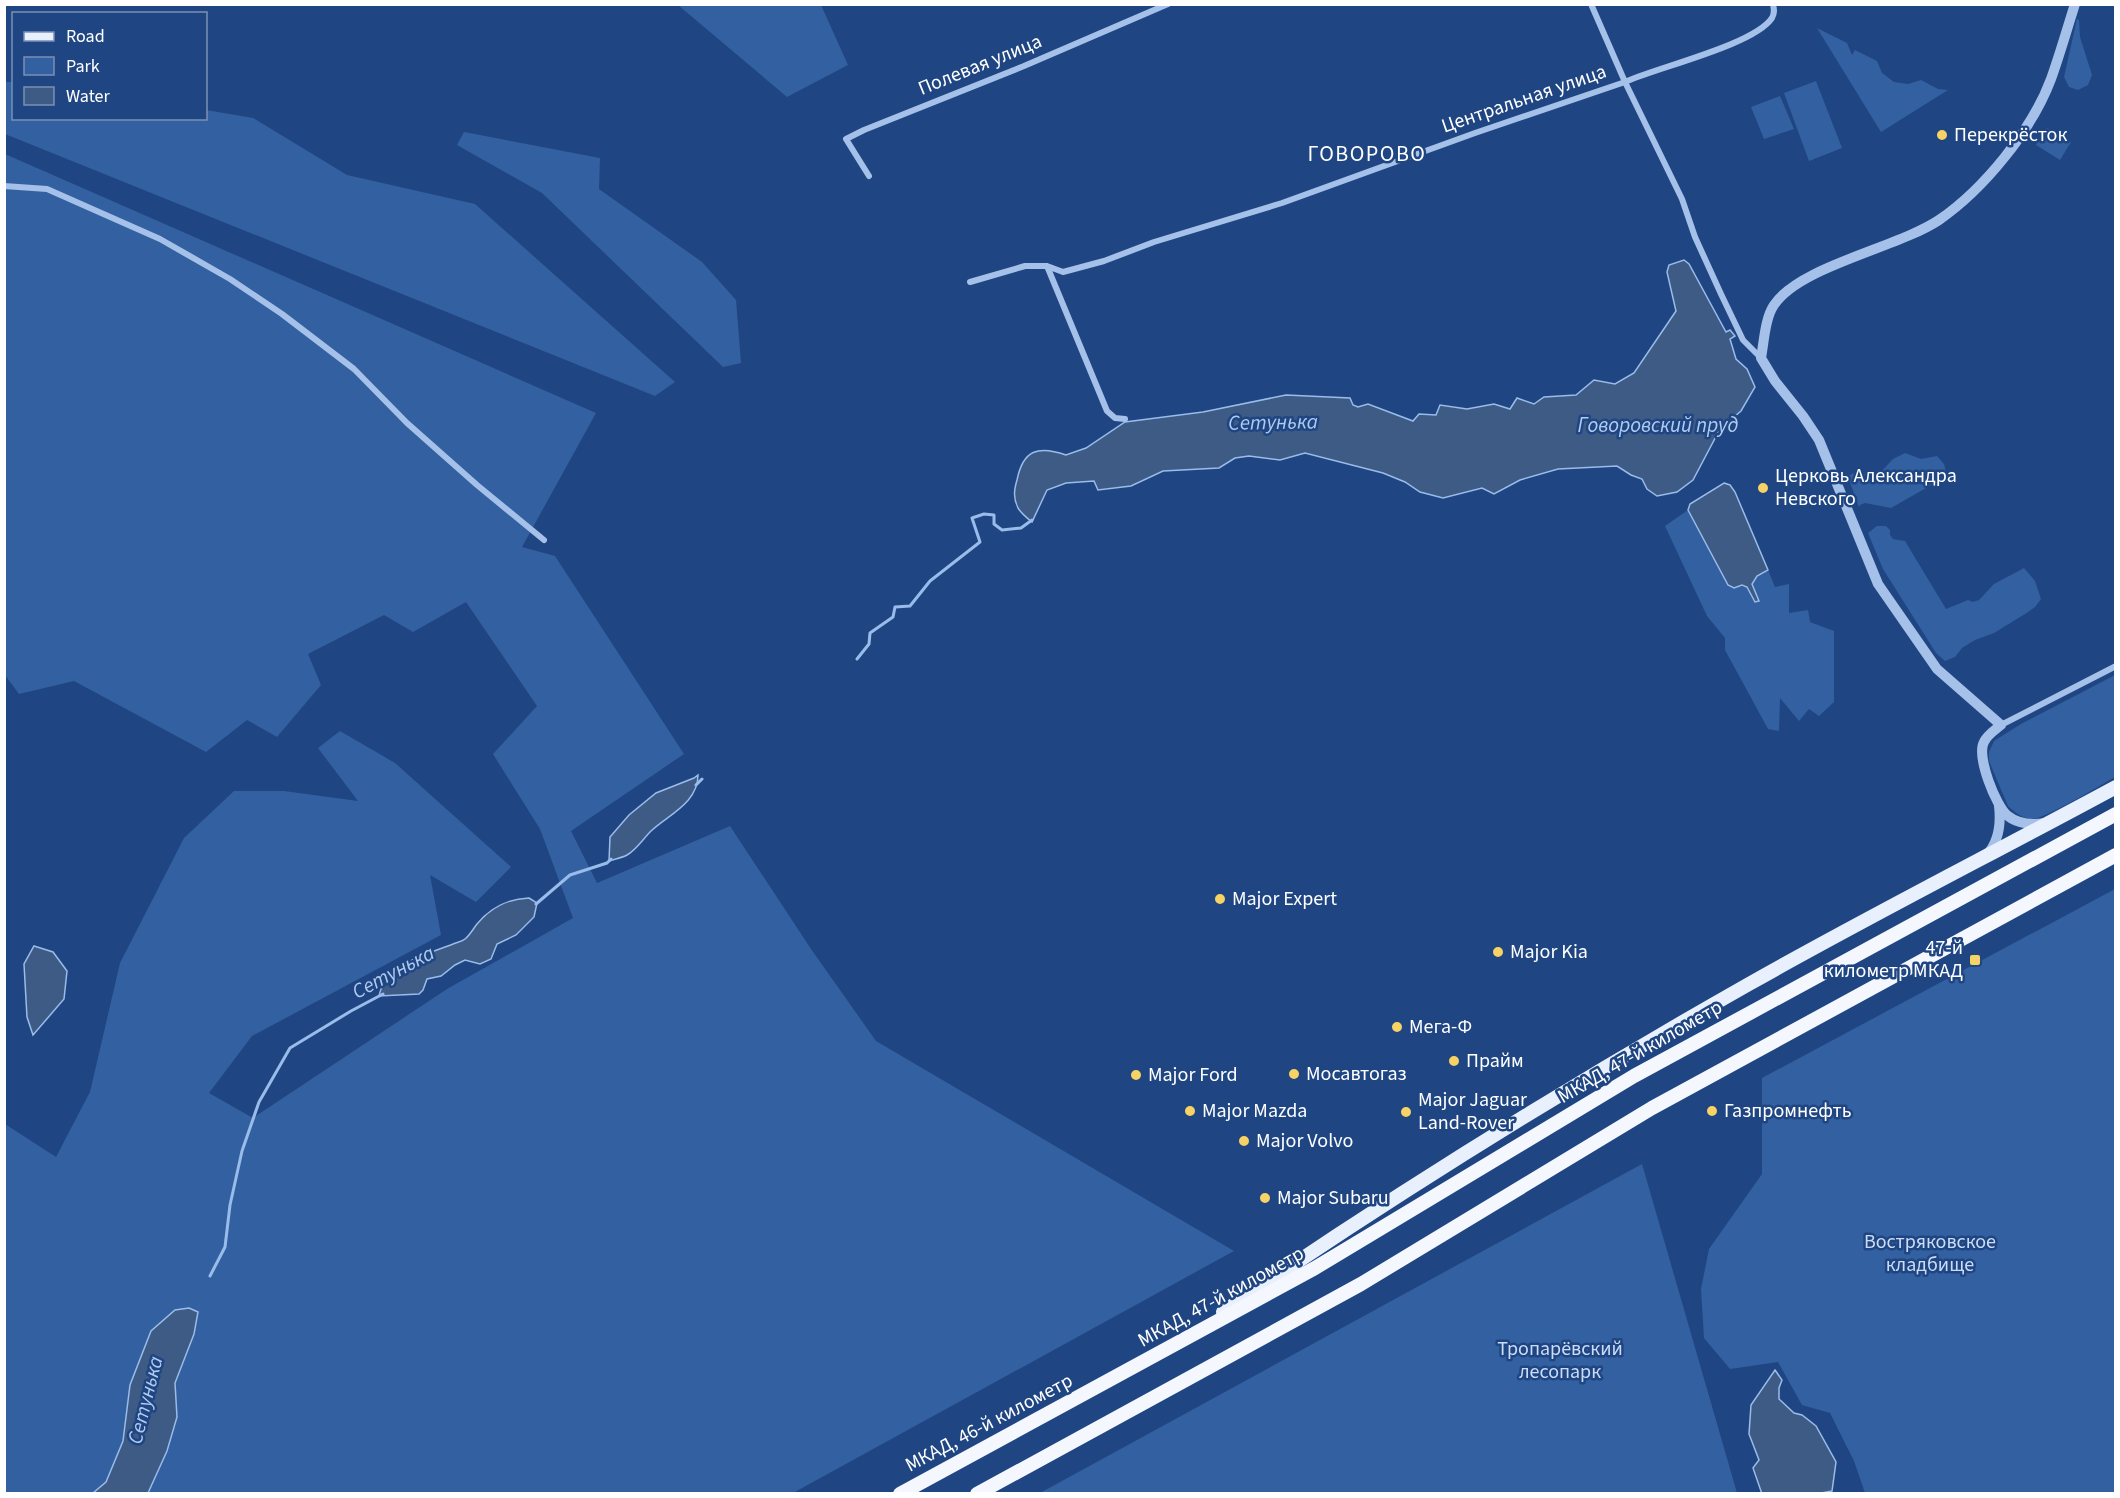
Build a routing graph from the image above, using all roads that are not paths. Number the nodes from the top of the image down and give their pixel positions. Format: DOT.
graph roads {
  1 [pos="1168,4"];
  2 [pos="1591,4"];
  3 [pos="1773,4"];
  4 [pos="2075,4"];
  5 [pos="1625,82"];
  6 [pos="869,176"];
  7 [pos="4,186"];
  8 [pos="1047,266"];
  9 [pos="970,282"];
  10 [pos="1761,358"];
  11 [pos="1125,419"];
  12 [pos="544,540"];
  13 [pos="2115,666"];
  14 [pos="2001,725"];
  15 [pos="2115,787"];
  16 [pos="1999,805"];
  17 [pos="2115,814"];
  18 [pos="2050,822"];
  19 [pos="2115,855"];
  20 [pos="1983,859"];
  21 [pos="1183,1340"];
  22 [pos="1096,1387"];
  23 [pos="900,1494"];
  24 [pos="977,1494"];
  1 -- 6 [label="street, Полевая улица"];
  2 -- 5 [label="street"];
  3 -- 5 [label="street, Центральная улица"];
  4 -- 10 [label="street"];
  5 -- 8 [label="street, Центральная улица"];
  5 -- 10 [label="street"];
  7 -- 12 [label="street"];
  8 -- 9 [label="street, Центральная улица"];
  8 -- 11 [label="street"];
  10 -- 14 [label="street"];
  13 -- 14 [label="street"];
  14 -- 16 [label="street"];
  15 -- 18 [label="main road"];
  16 -- 18 [label="street"];
  16 -- 20 [label="street"];
  17 -- 21 [label="highway, МКАД, 47-й километр"];
  18 -- 20 [label="main road"];
  19 -- 24 [label="highway"];
  20 -- 21 [label="main road"];
  21 -- 22 [label="highway, МКАД, 47-й километр"];
  22 -- 23 [label="highway, МКАД, 46-й километр"];
}
